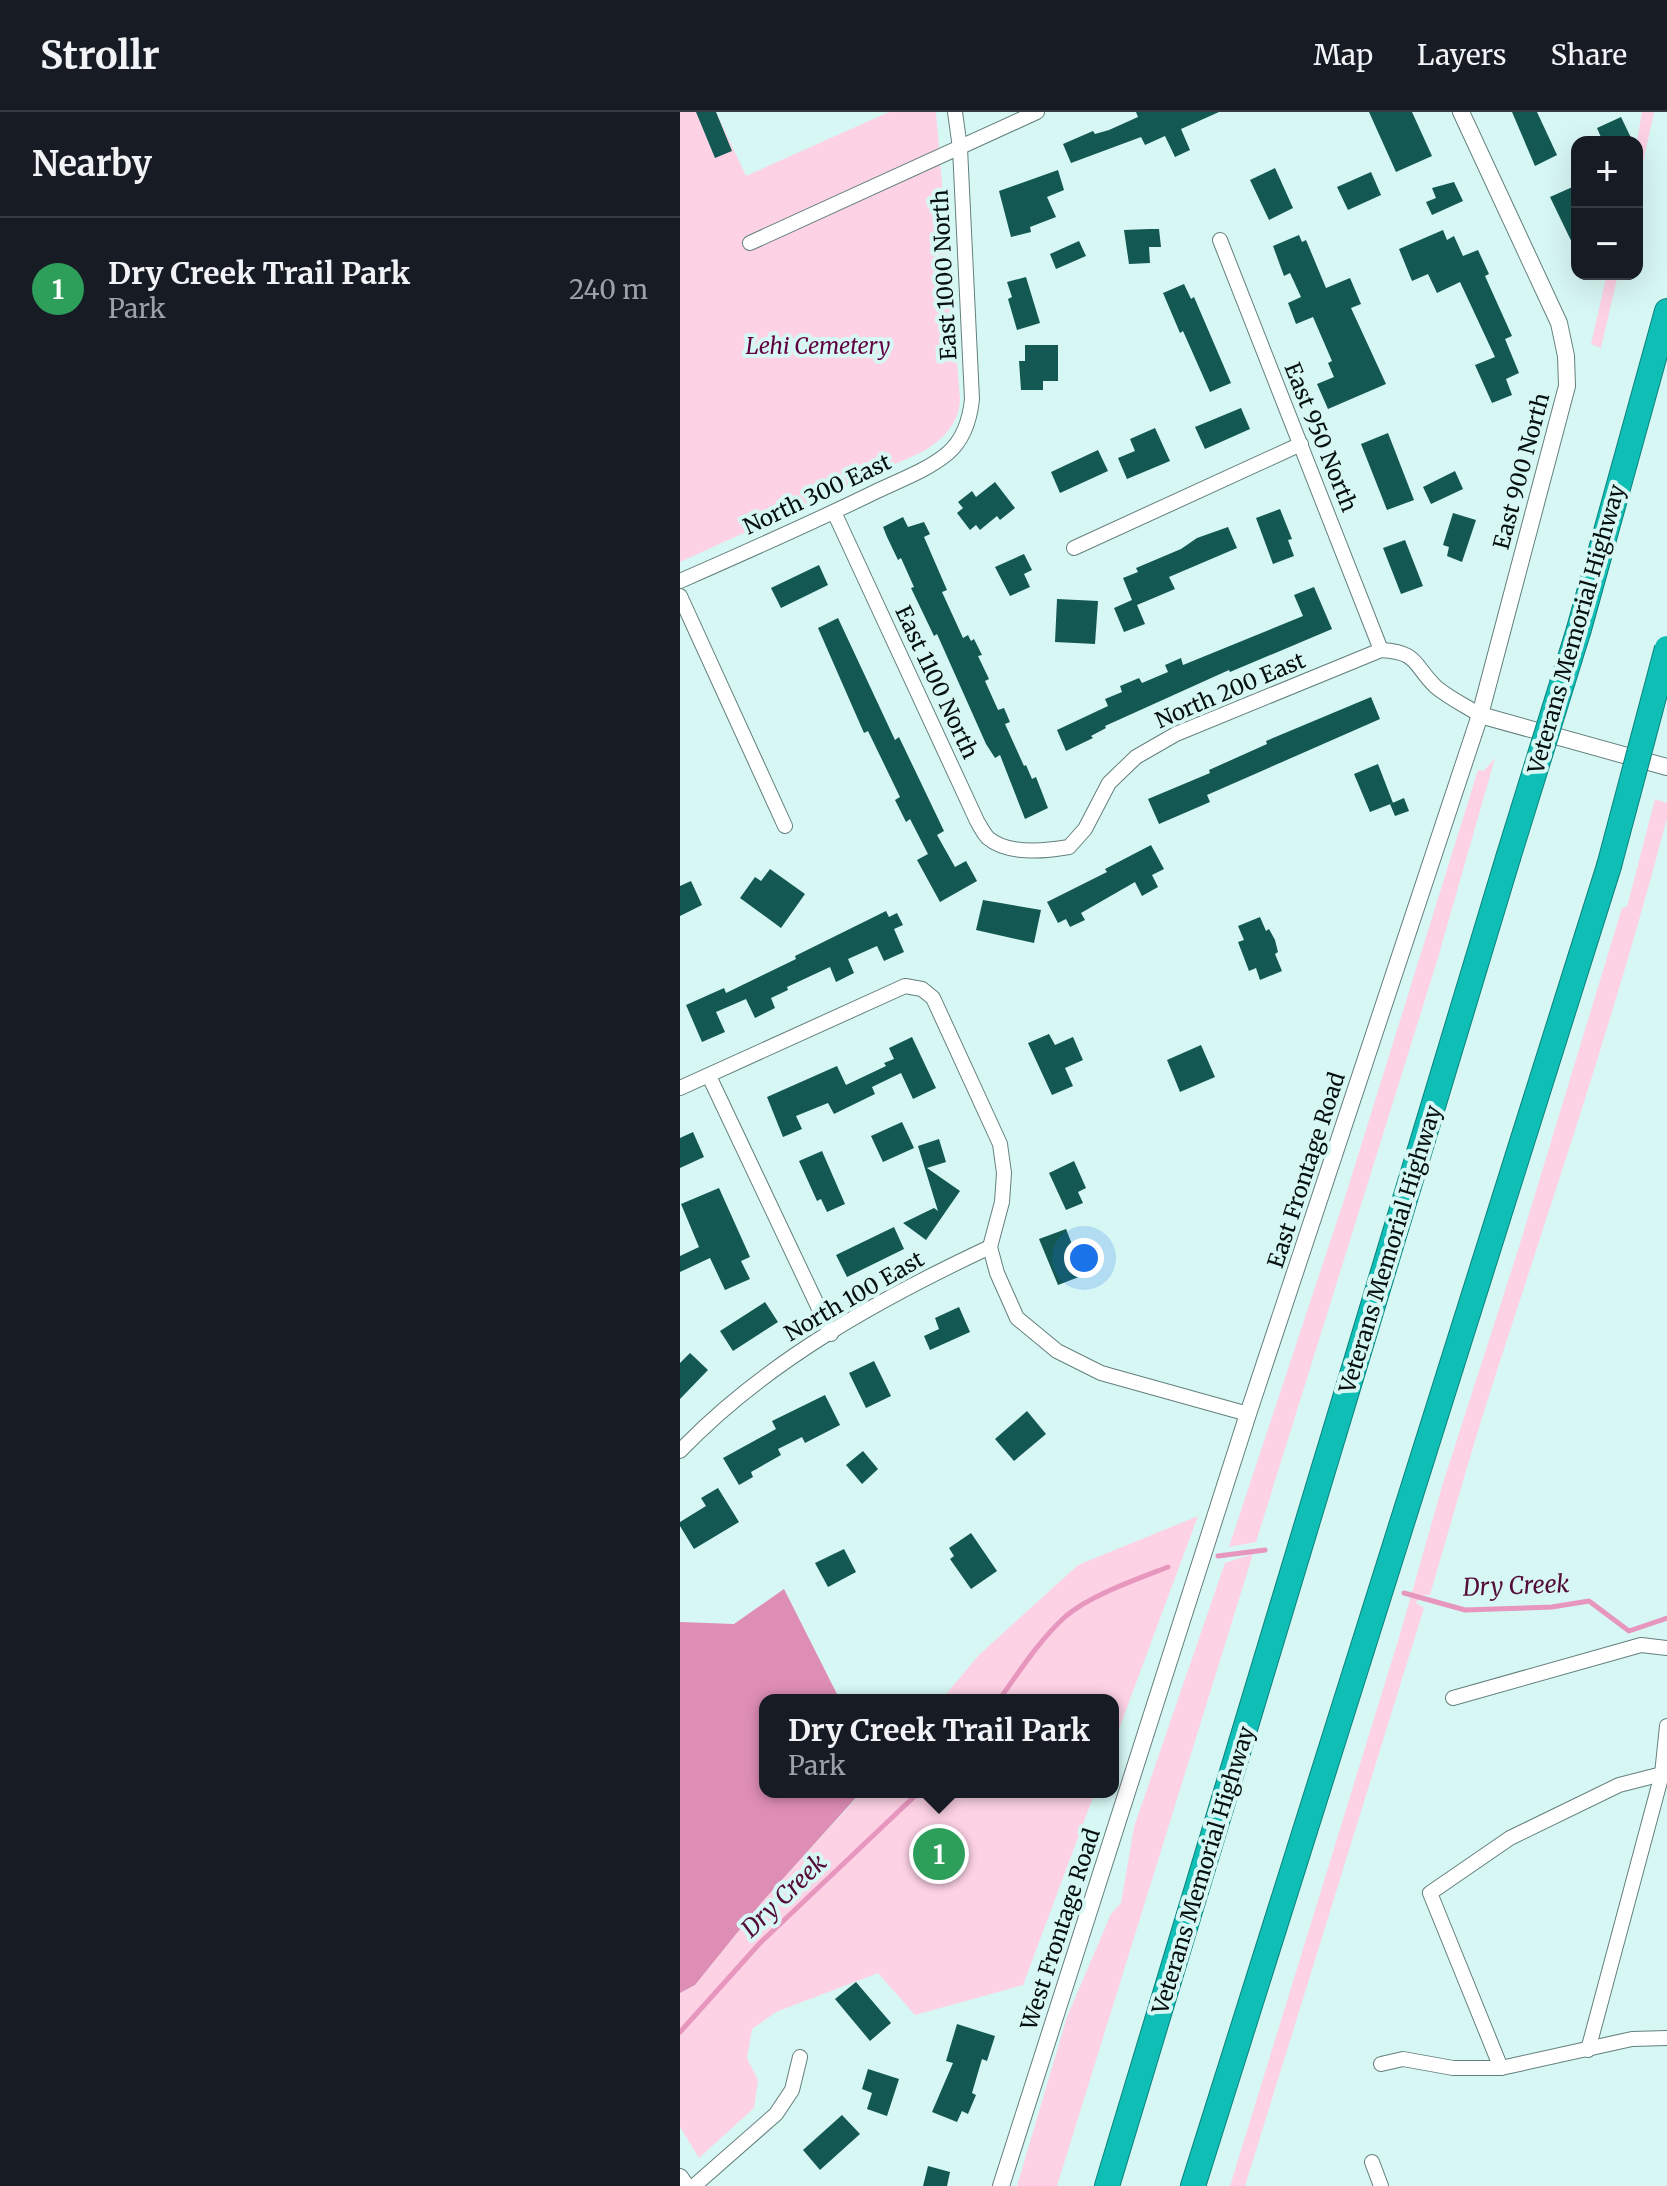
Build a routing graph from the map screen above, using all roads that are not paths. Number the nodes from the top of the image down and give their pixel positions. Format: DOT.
graph roads {
  1 [pos="955,112"];
  2 [pos="1037,112"];
  3 [pos="1461,112"];
  4 [pos="960,148"];
  5 [pos="1220,240"];
  6 [pos="750,243"];
  7 [pos="1667,311"];
  8 [pos="963,435"];
  9 [pos="1301,444"];
  10 [pos="834,512"];
  11 [pos="1074,548"];
  12 [pos="680,581"];
  13 [pos="680,596"];
  14 [pos="1667,648"];
  15 [pos="1381,650"];
  16 [pos="1480,715"];
  17 [pos="1667,767"];
  18 [pos="785,826"];
  19 [pos="1019,850"];
  20 [pos="709,1076"];
  21 [pos="680,1088"];
  22 [pos="990,1247"];
  23 [pos="831,1334"];
  24 [pos="1248,1414"];
  25 [pos="680,1451"];
  26 [pos="1176,1641"];
  27 [pos="1667,1648"];
  28 [pos="1453,1698"];
  29 [pos="1667,1726"];
  30 [pos="1662,1774"];
  31 [pos="1667,2038"];
  32 [pos="1588,2050"];
  33 [pos="800,2057"];
  34 [pos="1381,2064"];
  35 [pos="1501,2068"];
  36 [pos="1372,2162"];
  37 [pos="680,2177"];
  38 [pos="686,2186"];
  39 [pos="694,2186"];
  40 [pos="1001,2186"];
  41 [pos="1107,2186"];
  42 [pos="1193,2186"];
  43 [pos="1381,2186"];
  1 -- 4 [label="street, East 1000 North"];
  2 -- 4 [label="street"];
  3 -- 16 [label="street, East 900 North"];
  4 -- 6 [label="street"];
  4 -- 8 [label="street, East 1000 North"];
  5 -- 9 [label="street, East 950 North"];
  7 -- 41 [label="highway, Veterans Memorial Highway, bridge"];
  8 -- 10 [label="street, North 300 East"];
  9 -- 11 [label="street"];
  9 -- 15 [label="street, East 950 North"];
  10 -- 12 [label="street, North 300 East"];
  10 -- 19 [label="street, East 1100 North"];
  13 -- 18 [label="street"];
  14 -- 42 [label="highway, bridge"];
  15 -- 16 [label="street"];
  15 -- 19 [label="street, North 200 East"];
  16 -- 17 [label="street"];
  16 -- 24 [label="street, East Frontage Road"];
  20 -- 21 [label="street"];
  20 -- 22 [label="street"];
  20 -- 23 [label="street"];
  22 -- 23 [label="street, North 100 East"];
  22 -- 24 [label="street"];
  23 -- 25 [label="street, North 100 East"];
  24 -- 26 [label="street, East Frontage Road"];
  26 -- 40 [label="street, West Frontage Road"];
  27 -- 28 [label="street"];
  29 -- 30 [label="street"];
  30 -- 32 [label="street"];
  30 -- 35 [label="street"];
  31 -- 32 [label="street"];
  32 -- 35 [label="street"];
  33 -- 39 [label="street"];
  34 -- 35 [label="street"];
  36 -- 43 [label="street"];
  37 -- 38 [label="street"];
}
